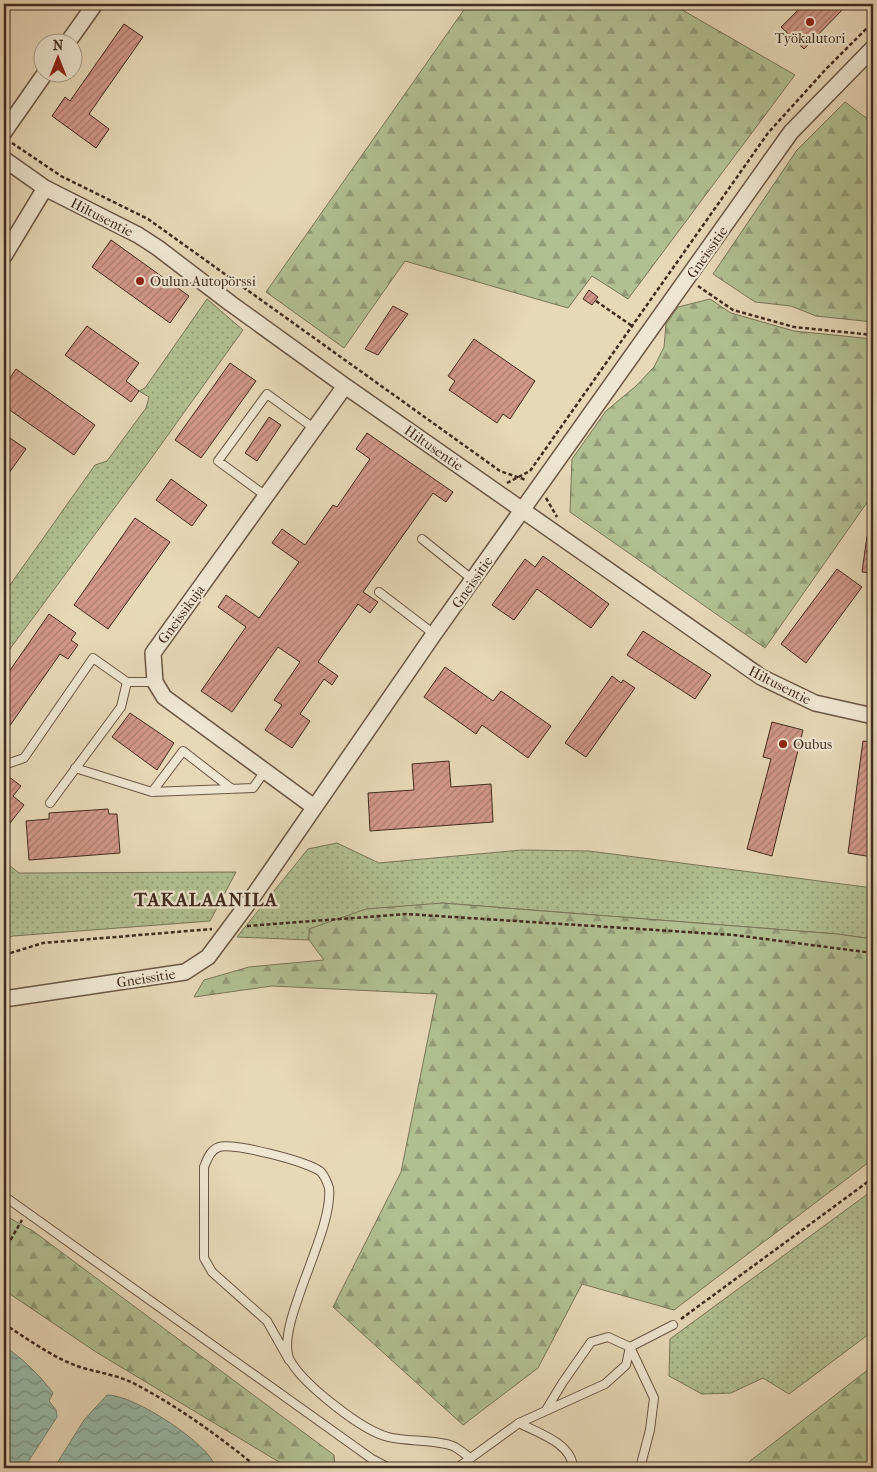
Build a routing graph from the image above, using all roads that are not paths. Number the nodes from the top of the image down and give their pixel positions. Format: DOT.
graph roads {
  1 [pos="95,4"];
  2 [pos="75,32"];
  3 [pos="873,48"];
  4 [pos="40,82"];
  5 [pos="8,137"];
  6 [pos="4,159"];
  7 [pos="45,188"];
  8 [pos="4,256"];
  9 [pos="345,386"];
  10 [pos="315,429"];
  11 [pos="266,496"];
  12 [pos="523,510"];
  13 [pos="422,539"];
  14 [pos="473,580"];
  15 [pos="379,592"];
  16 [pos="434,634"];
  17 [pos="127,682"];
  18 [pos="155,682"];
  19 [pos="873,716"];
  20 [pos="4,765"];
  21 [pos="75,768"];
  22 [pos="264,771"];
  23 [pos="232,789"];
  24 [pos="152,792"];
  25 [pos="50,803"];
  26 [pos="314,808"];
  27 [pos="4,999"];
  28 [pos="4,1196"];
  29 [pos="673,1325"];
  30 [pos="630,1347"];
  31 [pos="289,1360"];
  32 [pos="546,1410"];
  33 [pos="519,1423"];
  34 [pos="470,1458"];
  35 [pos="389,1468"];
  36 [pos="457,1468"];
  37 [pos="573,1468"];
  38 [pos="640,1468"];
  1 -- 2 [label="street"];
  3 -- 12 [label="street, Gneissitie"];
  4 -- 5 [label="street"];
  6 -- 7 [label="street, Hiltusentie"];
  7 -- 8 [label="street"];
  7 -- 9 [label="street, Hiltusentie"];
  9 -- 10 [label="street, Gneissikuja"];
  9 -- 12 [label="street, Hiltusentie"];
  10 -- 11 [label="street, Gneissikuja"];
  10 -- 11 [label="lane"];
  11 -- 18 [label="street, Gneissikuja"];
  12 -- 14 [label="street, Gneissitie"];
  12 -- 19 [label="street, Hiltusentie"];
  13 -- 14 [label="lane"];
  14 -- 16 [label="street, Gneissitie"];
  15 -- 16 [label="lane"];
  16 -- 26 [label="street, Gneissitie"];
  17 -- 18 [label="lane"];
  17 -- 20 [label="lane"];
  17 -- 21 [label="lane"];
  18 -- 22 [label="street"];
  21 -- 24 [label="lane"];
  21 -- 25 [label="lane"];
  22 -- 23 [label="lane"];
  22 -- 26 [label="street"];
  23 -- 24 [label="lane"];
  23 -- 24 [label="lane"];
  26 -- 27 [label="street, Gneissitie"];
  28 -- 35 [label="lane"];
  29 -- 30 [label="lane"];
  30 -- 32 [label="lane"];
  30 -- 32 [label="lane"];
  30 -- 38 [label="lane"];
  31 -- 31 [label="lane"];
  31 -- 34 [label="lane"];
  32 -- 33 [label="lane"];
  33 -- 34 [label="lane"];
  33 -- 37 [label="lane"];
  34 -- 36 [label="lane"];
}
